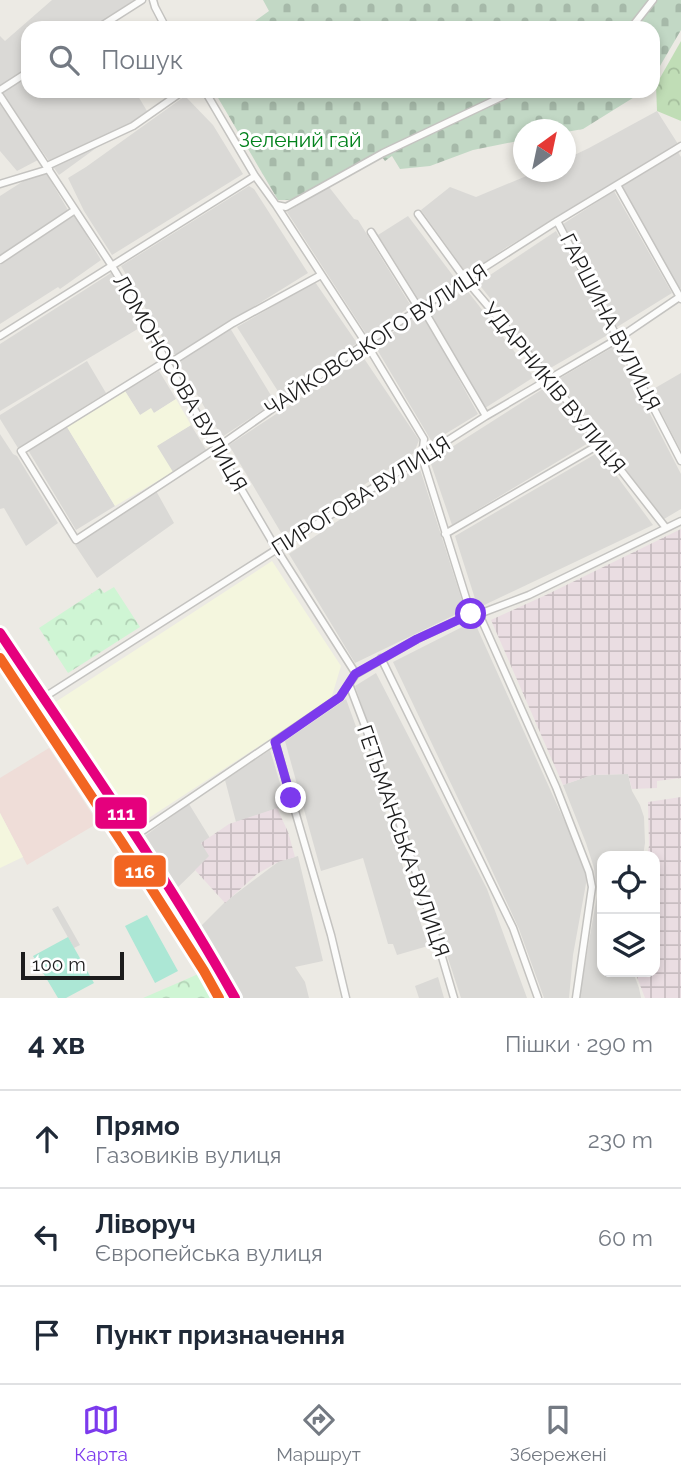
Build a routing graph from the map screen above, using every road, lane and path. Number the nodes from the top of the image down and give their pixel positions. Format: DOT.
graph roads {
  1 [pos="142,0"];
  2 [pos="153,0"];
  3 [pos="653,0"];
  4 [pos="109,21"];
  5 [pos="163,21"];
  6 [pos="636,21"];
  7 [pos="21,76"];
  8 [pos="0,90"];
  9 [pos="0,96"];
  10 [pos="173,98"];
  11 [pos="209,98"];
  12 [pos="499,98"];
  13 [pos="681,146"];
  14 [pos="48,167"];
  15 [pos="254,176"];
  16 [pos="0,184"];
  17 [pos="617,185"];
  18 [pos="276,205"];
  19 [pos="75,210"];
  20 [pos="418,214"];
  21 [pos="557,221"];
  22 [pos="371,232"];
  23 [pos="0,260"];
  24 [pos="112,266"];
  25 [pos="321,275"];
  26 [pos="466,280"];
  27 [pos="681,298"];
  28 [pos="422,307"];
  29 [pos="0,336"];
  30 [pos="619,338"];
  31 [pos="366,343"];
  32 [pos="166,361"];
  33 [pos="549,378"];
  34 [pos="486,416"];
  35 [pos="600,444"];
  36 [pos="218,447"];
  37 [pos="422,457"];
  38 [pos="681,461"];
  39 [pos="681,521"];
  40 [pos="666,528"];
  41 [pos="445,534"];
  42 [pos="277,550"];
  43 [pos="475,614"];
  44 [pos="0,632"];
  45 [pos="381,658"];
  46 [pos="355,674"];
  47 [pos="349,684"];
  48 [pos="43,698"];
  49 [pos="275,742"];
  50 [pos="135,836"];
  51 [pos="235,998"];
  52 [pos="346,998"];
  53 [pos="454,998"];
  54 [pos="538,998"];
  55 [pos="576,998"];
  1 -- 4 [label="street"];
  2 -- 5 [label="street"];
  3 -- 6 [label="street"];
  7 -- 8 [label="street"];
  9 -- 14 [label="street, ЛОМОНОСОВА ВУЛИЦЯ"];
  10 -- 14 [label="street"];
  11 -- 15 [label="street"];
  12 -- 18 [label="street"];
  13 -- 17 [label="street, ЧАЙКОВСЬКОГО ВУЛИЦЯ"];
  14 -- 16 [label="street"];
  14 -- 19 [label="street, ЛОМОНОСОВА ВУЛИЦЯ"];
  15 -- 18 [label="street"];
  15 -- 24 [label="street"];
  17 -- 21 [label="street, ЧАЙКОВСЬКОГО ВУЛИЦЯ"];
  17 -- 27 [label="street"];
  18 -- 25 [label="street"];
  19 -- 23 [label="street"];
  19 -- 24 [label="street, ЛОМОНОСОВА ВУЛИЦЯ"];
  20 -- 26 [label="street, УДАРНИКІВ ВУЛИЦЯ"];
  21 -- 26 [label="street, ЧАЙКОВСЬКОГО ВУЛИЦЯ"];
  21 -- 30 [label="street, ГАРШИНА ВУЛИЦЯ"];
  22 -- 28 [label="street"];
  24 -- 29 [label="street"];
  24 -- 32 [label="street, ЛОМОНОСОВА ВУЛИЦЯ"];
  25 -- 31 [label="street"];
  25 -- 32 [label="street"];
  26 -- 28 [label="street, ЧАЙКОВСЬКОГО ВУЛИЦЯ"];
  26 -- 33 [label="street, УДАРНИКІВ ВУЛИЦЯ"];
  27 -- 30 [label="street, ПИРОГОВА ВУЛИЦЯ"];
  28 -- 31 [label="street, ЧАЙКОВСЬКОГО ВУЛИЦЯ"];
  28 -- 34 [label="street"];
  30 -- 33 [label="street, ПИРОГОВА ВУЛИЦЯ"];
  30 -- 38 [label="street, ГАРШИНА ВУЛИЦЯ"];
  31 -- 36 [label="street, ЧАЙКОВСЬКОГО ВУЛИЦЯ"];
  31 -- 37 [label="street"];
  32 -- 36 [label="street, ЛОМОНОСОВА ВУЛИЦЯ"];
  32 -- 36 [label="street, ЧАЙКОВСЬКОГО ВУЛИЦЯ"];
  33 -- 34 [label="street, ПИРОГОВА ВУЛИЦЯ"];
  33 -- 35 [label="street, УДАРНИКІВ ВУЛИЦЯ"];
  34 -- 37 [label="street, ПИРОГОВА ВУЛИЦЯ"];
  35 -- 40 [label="street, УДАРНИКІВ ВУЛИЦЯ"];
  35 -- 41 [label="street"];
  36 -- 42 [label="street, ЛОМОНОСОВА ВУЛИЦЯ"];
  37 -- 41 [label="street"];
  37 -- 42 [label="street, ПИРОГОВА ВУЛИЦЯ"];
  39 -- 40 [label="street"];
  40 -- 43 [label="street"];
  41 -- 43 [label="street"];
  42 -- 46 [label="street, ЛОМОНОСОВА ВУЛИЦЯ"];
  42 -- 48 [label="street, ПИРОГОВА ВУЛИЦЯ"];
  43 -- 45 [label="street"];
  43 -- 55 [label="street"];
  44 -- 48 [label="main road"];
  45 -- 46 [label="street"];
  45 -- 54 [label="street"];
  46 -- 47 [label="street"];
  47 -- 49 [label="street"];
  47 -- 53 [label="street, ГЕТЬМАНСЬКА ВУЛИЦЯ"];
  48 -- 50 [label="main road"];
  49 -- 50 [label="street"];
  49 -- 52 [label="street"];
  50 -- 51 [label="main road"];
}
